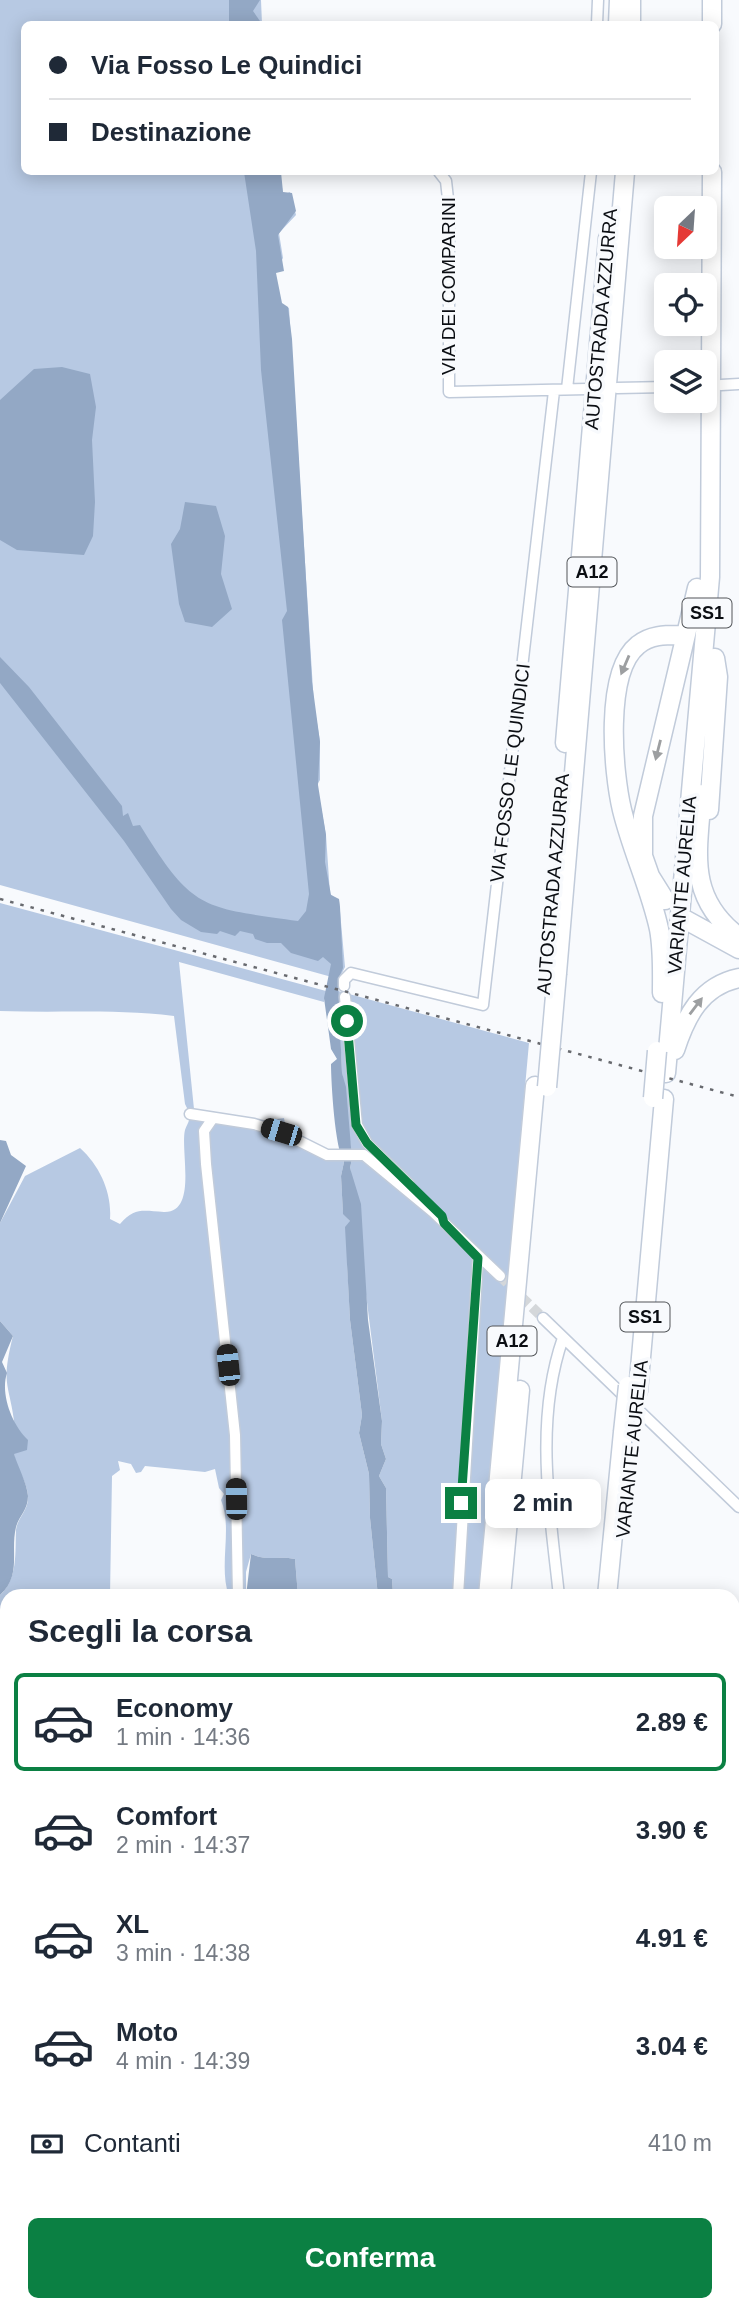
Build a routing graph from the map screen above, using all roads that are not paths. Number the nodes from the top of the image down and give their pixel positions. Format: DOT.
graph roads {
  1 [pos="598,0"];
  2 [pos="619,0"];
  3 [pos="631,0"];
  4 [pos="702,0"];
  5 [pos="712,0"];
  6 [pos="597,21"];
  7 [pos="618,21"];
  8 [pos="631,21"];
  9 [pos="702,21"];
  10 [pos="712,21"];
  11 [pos="441,175"];
  12 [pos="591,175"];
  13 [pos="613,175"];
  14 [pos="625,175"];
  15 [pos="702,175"];
  16 [pos="712,175"];
  17 [pos="702,196"];
  18 [pos="739,384"];
  19 [pos="721,385"];
  20 [pos="654,387"];
  21 [pos="617,388"];
  22 [pos="567,389"];
  23 [pos="587,389"];
  24 [pos="554,391"];
  25 [pos="701,413"];
  26 [pos="703,582"];
  27 [pos="679,635"];
  28 [pos="715,658"];
  29 [pos="665,900"];
  30 [pos="686,920"];
  31 [pos="739,927"];
  32 [pos="739,937"];
  33 [pos="739,949"];
  34 [pos="551,973"];
  35 [pos="739,978"];
  36 [pos="662,993"];
  37 [pos="666,1052"];
  38 [pos="541,1087"];
  39 [pos="659,1098"];
  40 [pos="190,1114"];
  41 [pos="213,1118"];
  42 [pos="444,1223"];
  43 [pos="478,1258"];
  44 [pos="500,1276"];
  45 [pos="543,1318"];
  46 [pos="563,1338"];
  47 [pos="628,1432"];
  48 [pos="739,1507"];
  49 [pos="238,1589"];
  50 [pos="458,1589"];
  51 [pos="489,1589"];
  52 [pos="502,1589"];
  53 [pos="558,1589"];
  54 [pos="608,1589"];
  55 [pos="617,1589"];
  1 -- 6 [label="street"];
  2 -- 7 [label="highway"];
  3 -- 8 [label="highway"];
  4 -- 9 [label="highway"];
  5 -- 10 [label="highway"];
  11 -- 24 [label="street, VIA DEI COMPARINI"];
  12 -- 22 [label="street"];
  13 -- 34 [label="highway, AUTOSTRADA AZZURRA / A12"];
  14 -- 34 [label="highway, AUTOSTRADA AZZURRA / A12"];
  15 -- 17 [label="highway"];
  16 -- 26 [label="highway, VARIANTE AURELIA / SS1"];
  18 -- 19 [label="street"];
  20 -- 21 [label="street"];
  22 -- 23 [label="street, VIA DEI COMPARINI"];
  22 -- 24 [label="street, VIA DEI COMPARINI"];
  24 -- 42 [label="street, VIA FOSSO LE QUINDICI"];
  25 -- 26 [label="highway, VARIANTE AURELIA / SS1"];
  26 -- 29 [label="highway, one-way"];
  26 -- 32 [label="highway"];
  26 -- 36 [label="highway, VARIANTE AURELIA / SS1"];
  26 -- 37 [label="highway, VARIANTE AURELIA / SS1"];
  27 -- 36 [label="highway, one-way"];
  28 -- 31 [label="highway"];
  30 -- 33 [label="highway"];
  34 -- 38 [label="highway, AUTOSTRADA AZZURRA / A12"];
  37 -- 35 [label="highway, one-way"];
  36 -- 37 [label="highway, VARIANTE AURELIA / SS1"];
  37 -- 39 [label="highway, VARIANTE AURELIA / SS1, bridge"];
  37 -- 39 [label="highway, VARIANTE AURELIA / SS1"];
  38 -- 51 [label="highway, AUTOSTRADA AZZURRA / A12"];
  38 -- 52 [label="highway, AUTOSTRADA AZZURRA / A12"];
  39 -- 47 [label="highway, VARIANTE AURELIA / SS1"];
  40 -- 41 [label="street"];
  41 -- 42 [label="street"];
  41 -- 49 [label="street"];
  42 -- 43 [label="street"];
  43 -- 44 [label="street"];
  43 -- 50 [label="street"];
  45 -- 46 [label="street"];
  46 -- 48 [label="street"];
  46 -- 53 [label="street"];
  47 -- 54 [label="highway, VARIANTE AURELIA / SS1"];
  47 -- 55 [label="highway, VARIANTE AURELIA / SS1"];
}
